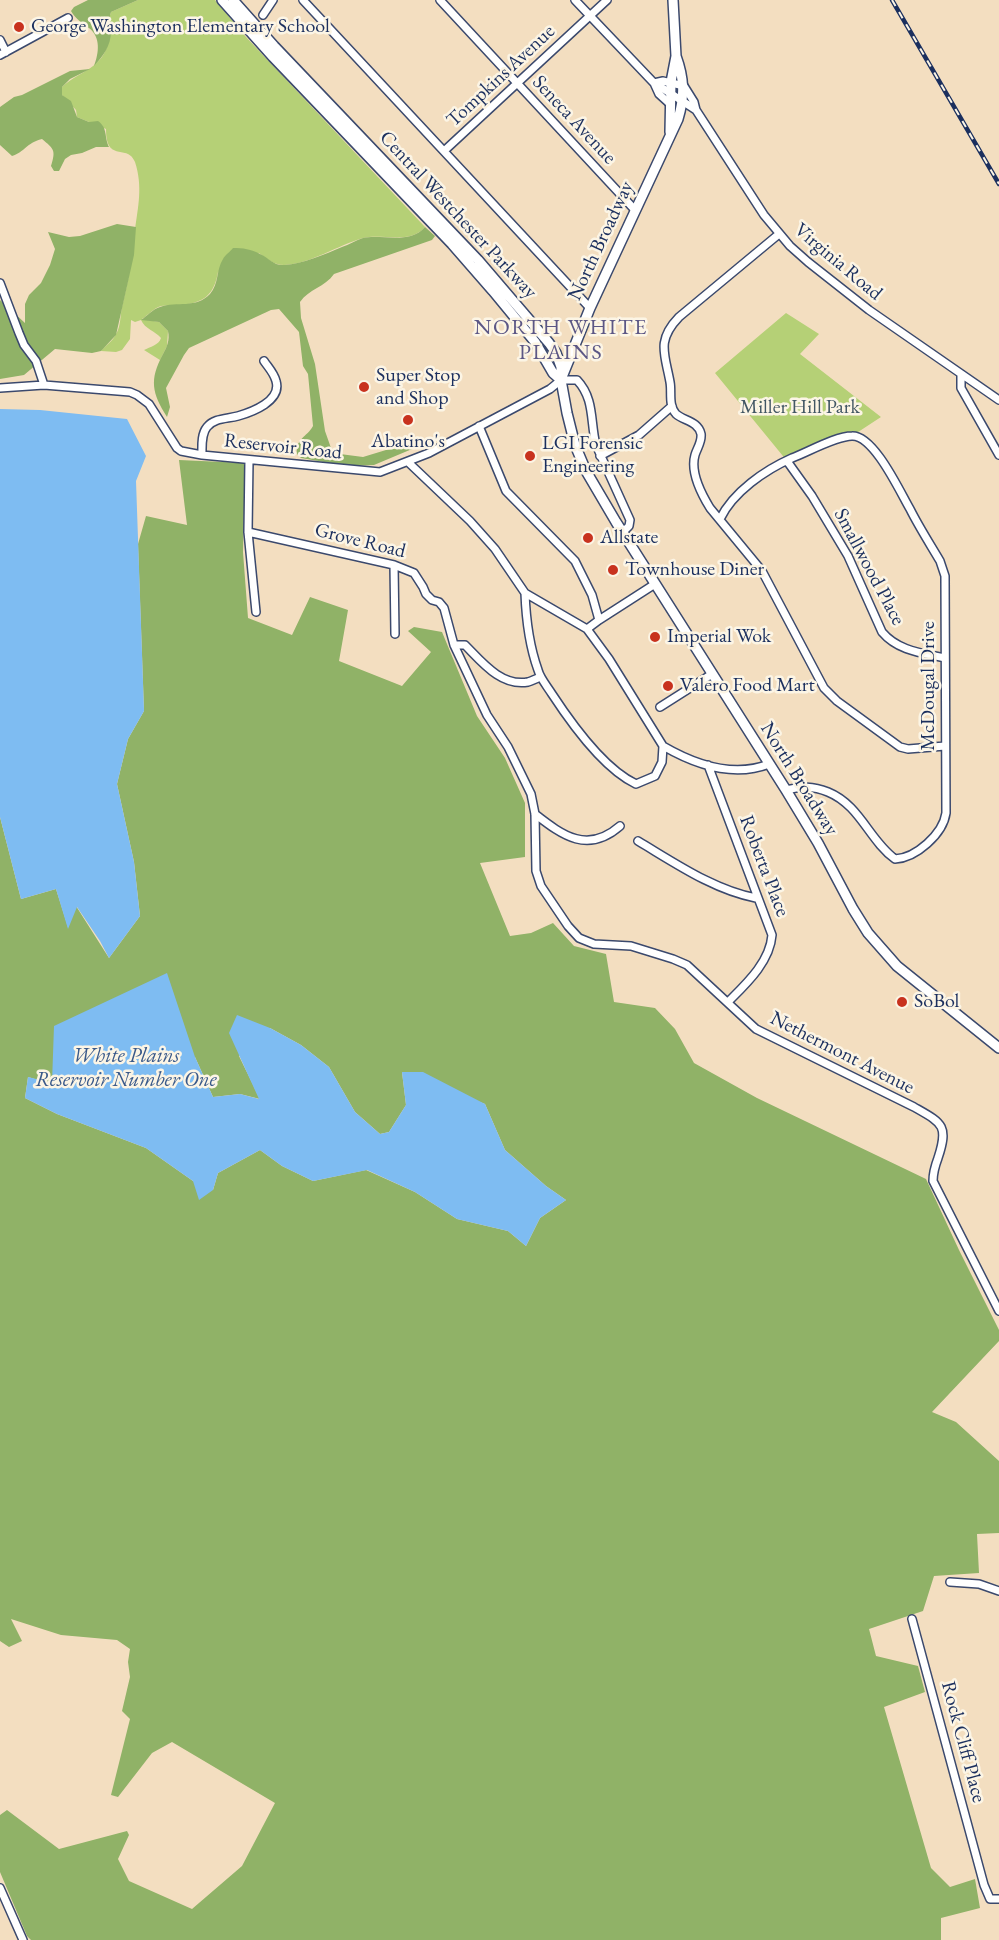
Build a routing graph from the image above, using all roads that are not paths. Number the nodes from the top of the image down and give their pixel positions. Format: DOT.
graph roads {
  1 [pos="222,0"];
  2 [pos="233,0"];
  3 [pos="273,0"];
  4 [pos="303,0"];
  5 [pos="440,0"];
  6 [pos="575,0"];
  7 [pos="607,0"];
  8 [pos="673,0"];
  9 [pos="263,15"];
  10 [pos="590,16"];
  11 [pos="68,18"];
  12 [pos="0,40"];
  13 [pos="3,53"];
  14 [pos="676,56"];
  15 [pos="654,83"];
  16 [pos="518,84"];
  17 [pos="684,86"];
  18 [pos="671,88"];
  19 [pos="682,100"];
  20 [pos="670,104"];
  21 [pos="696,110"];
  22 [pos="670,133"];
  23 [pos="444,151"];
  24 [pos="635,210"];
  25 [pos="779,234"];
  26 [pos="0,283"];
  27 [pos="590,308"];
  28 [pos="264,361"];
  29 [pos="961,374"];
  30 [pos="561,380"];
  31 [pos="44,385"];
  32 [pos="0,388"];
  33 [pos="999,400"];
  34 [pos="672,406"];
  35 [pos="479,426"];
  36 [pos="202,455"];
  37 [pos="999,455"];
  38 [pos="600,456"];
  39 [pos="249,460"];
  40 [pos="787,460"];
  41 [pos="408,462"];
  42 [pos="720,519"];
  43 [pos="248,532"];
  44 [pos="622,532"];
  45 [pos="394,566"];
  46 [pos="655,585"];
  47 [pos="525,593"];
  48 [pos="256,612"];
  49 [pos="599,620"];
  50 [pos="590,628"];
  51 [pos="394,634"];
  52 [pos="454,645"];
  53 [pos="945,658"];
  54 [pos="712,674"];
  55 [pos="541,677"];
  56 [pos="660,707"];
  57 [pos="663,746"];
  58 [pos="945,746"];
  59 [pos="708,765"];
  60 [pos="769,765"];
  61 [pos="786,790"];
  62 [pos="535,814"];
  63 [pos="620,826"];
  64 [pos="638,841"];
  65 [pos="756,898"];
  66 [pos="728,1002"];
  67 [pos="999,1048"];
  68 [pos="999,1311"];
  69 [pos="950,1582"];
  70 [pos="999,1591"];
  71 [pos="912,1619"];
  72 [pos="0,1888"];
  73 [pos="999,1899"];
  74 [pos="23,1940"];
  1 -- 30 [label="main road, Central Westchester Parkway"];
  2 -- 30 [label="main road, Central Westchester Parkway"];
  3 -- 9 [label="street"];
  4 -- 23 [label="street"];
  5 -- 16 [label="street, Seneca Avenue"];
  6 -- 10 [label="street"];
  7 -- 10 [label="street, Tompkins Avenue"];
  8 -- 14 [label="main road, North Broadway"];
  10 -- 15 [label="street"];
  10 -- 16 [label="street, Tompkins Avenue"];
  11 -- 13 [label="street"];
  12 -- 13 [label="street"];
  14 -- 17 [label="main road, North Broadway"];
  14 -- 18 [label="main road, North Broadway"];
  15 -- 18 [label="street"];
  15 -- 20 [label="street"];
  16 -- 23 [label="street, Tompkins Avenue"];
  16 -- 24 [label="street, Seneca Avenue"];
  17 -- 18 [label="street"];
  17 -- 19 [label="main road, North Broadway"];
  17 -- 21 [label="street, Virginia Road"];
  18 -- 19 [label="street, Virginia Road"];
  18 -- 20 [label="main road, North Broadway"];
  19 -- 21 [label="street, Virginia Road"];
  19 -- 22 [label="main road, North Broadway"];
  20 -- 22 [label="main road, North Broadway"];
  21 -- 25 [label="street, Virginia Road"];
  22 -- 24 [label="main road, North Broadway"];
  23 -- 27 [label="street"];
  24 -- 27 [label="main road, North Broadway"];
  25 -- 29 [label="street, Virginia Road"];
  25 -- 34 [label="street"];
  26 -- 31 [label="street"];
  27 -- 30 [label="main road, North Broadway"];
  28 -- 36 [label="street"];
  29 -- 33 [label="street, Virginia Road"];
  29 -- 37 [label="street"];
  30 -- 35 [label="street, Reservoir Road"];
  30 -- 38 [label="street"];
  30 -- 44 [label="main road, North Broadway"];
  31 -- 32 [label="street, Reservoir Road"];
  31 -- 36 [label="street, Reservoir Road"];
  34 -- 38 [label="street"];
  34 -- 42 [label="street"];
  35 -- 41 [label="street, Reservoir Road"];
  35 -- 49 [label="street"];
  36 -- 39 [label="street, Reservoir Road"];
  38 -- 44 [label="street"];
  39 -- 41 [label="street, Reservoir Road"];
  39 -- 43 [label="street"];
  40 -- 42 [label="street"];
  40 -- 53 [label="street, Smallwood Place"];
  40 -- 53 [label="street, McDougal Drive"];
  41 -- 47 [label="street"];
  42 -- 58 [label="street"];
  43 -- 45 [label="street, Grove Road"];
  43 -- 48 [label="street"];
  44 -- 46 [label="main road, North Broadway"];
  45 -- 51 [label="street"];
  45 -- 52 [label="street, Grove Road"];
  46 -- 49 [label="street"];
  46 -- 54 [label="main road, North Broadway"];
  47 -- 50 [label="street"];
  47 -- 55 [label="street"];
  49 -- 50 [label="street"];
  50 -- 57 [label="street"];
  52 -- 55 [label="street"];
  52 -- 62 [label="street, Grove Road"];
  53 -- 58 [label="street, McDougal Drive"];
  54 -- 56 [label="street"];
  54 -- 60 [label="main road, North Broadway"];
  55 -- 57 [label="street"];
  57 -- 59 [label="street"];
  58 -- 61 [label="street, McDougal Drive"];
  59 -- 60 [label="street"];
  59 -- 65 [label="street, Roberta Place"];
  60 -- 61 [label="main road, North Broadway"];
  61 -- 67 [label="main road, North Broadway"];
  62 -- 63 [label="street"];
  62 -- 66 [label="street, Nethermont Avenue"];
  64 -- 65 [label="street"];
  65 -- 66 [label="street, Roberta Place"];
  66 -- 68 [label="street, Nethermont Avenue"];
  69 -- 70 [label="street"];
  71 -- 73 [label="street, Rock Cliff Place"];
  72 -- 74 [label="street"];
}
